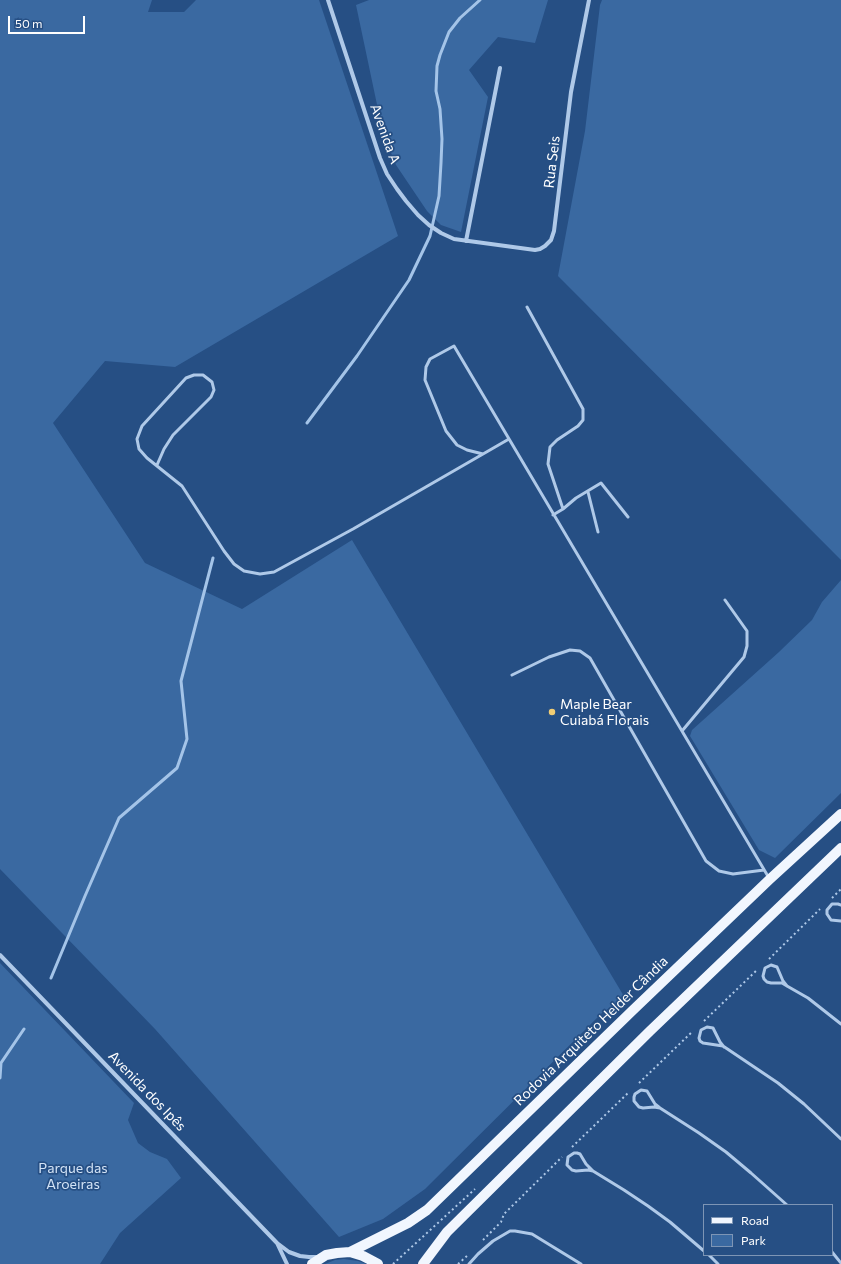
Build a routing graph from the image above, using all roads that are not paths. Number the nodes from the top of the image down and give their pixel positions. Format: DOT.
graph roads {
  1 [pos="328,0"];
  2 [pos="589,0"];
  3 [pos="500,68"];
  4 [pos="466,241"];
  5 [pos="527,307"];
  6 [pos="509,439"];
  7 [pos="483,454"];
  8 [pos="157,465"];
  9 [pos="588,492"];
  10 [pos="563,509"];
  11 [pos="554,515"];
  12 [pos="628,517"];
  13 [pos="598,532"];
  14 [pos="725,600"];
  15 [pos="512,675"];
  16 [pos="682,731"];
  17 [pos="841,814"];
  18 [pos="841,848"];
  19 [pos="764,870"];
  20 [pos="770,879"];
  21 [pos="841,905"];
  22 [pos="841,921"];
  23 [pos="0,954"];
  24 [pos="787,986"];
  25 [pos="841,1024"];
  26 [pos="724,1047"];
  27 [pos="660,1108"];
  28 [pos="841,1139"];
  29 [pos="593,1171"];
  30 [pos="786,1204"];
  31 [pos="277,1243"];
  32 [pos="703,1250"];
  33 [pos="350,1252"];
  34 [pos="833,1253"];
  35 [pos="324,1256"];
  36 [pos="710,1256"];
  37 [pos="841,1262"];
  38 [pos="287,1264"];
  39 [pos="312,1264"];
  40 [pos="378,1264"];
  41 [pos="423,1264"];
  42 [pos="469,1264"];
  43 [pos="582,1264"];
  44 [pos="718,1264"];
  1 -- 4 [label="street, Avenida A"];
  2 -- 4 [label="street, Rua Seis"];
  3 -- 4 [label="street"];
  5 -- 10 [label="lane"];
  6 -- 7 [label="lane"];
  6 -- 7 [label="lane"];
  6 -- 11 [label="lane"];
  7 -- 8 [label="lane"];
  8 -- 8 [label="lane"];
  9 -- 10 [label="lane"];
  9 -- 12 [label="lane"];
  9 -- 13 [label="lane"];
  10 -- 11 [label="lane"];
  11 -- 16 [label="lane"];
  14 -- 16 [label="lane"];
  15 -- 19 [label="lane"];
  16 -- 19 [label="lane"];
  17 -- 20 [label="main road, Rodovia Arquiteto Helder Cândia"];
  18 -- 41 [label="main road"];
  19 -- 20 [label="lane"];
  20 -- 33 [label="main road, Rodovia Arquiteto Helder Cândia"];
  21 -- 22 [label="lane"];
  23 -- 31 [label="street, Avenida dos Ipês"];
  24 -- 24 [label="lane"];
  24 -- 25 [label="lane"];
  26 -- 26 [label="lane"];
  26 -- 28 [label="lane"];
  27 -- 27 [label="lane"];
  27 -- 30 [label="lane"];
  29 -- 29 [label="lane"];
  29 -- 32 [label="lane"];
  31 -- 35 [label="street, Avenida dos Ipês"];
  31 -- 38 [label="street, Avenida dos Ipês"];
  33 -- 35 [label="main road"];
  33 -- 40 [label="main road"];
  34 -- 37 [label="lane"];
  35 -- 39 [label="main road"];
  36 -- 44 [label="lane"];
  42 -- 43 [label="lane"];
}
